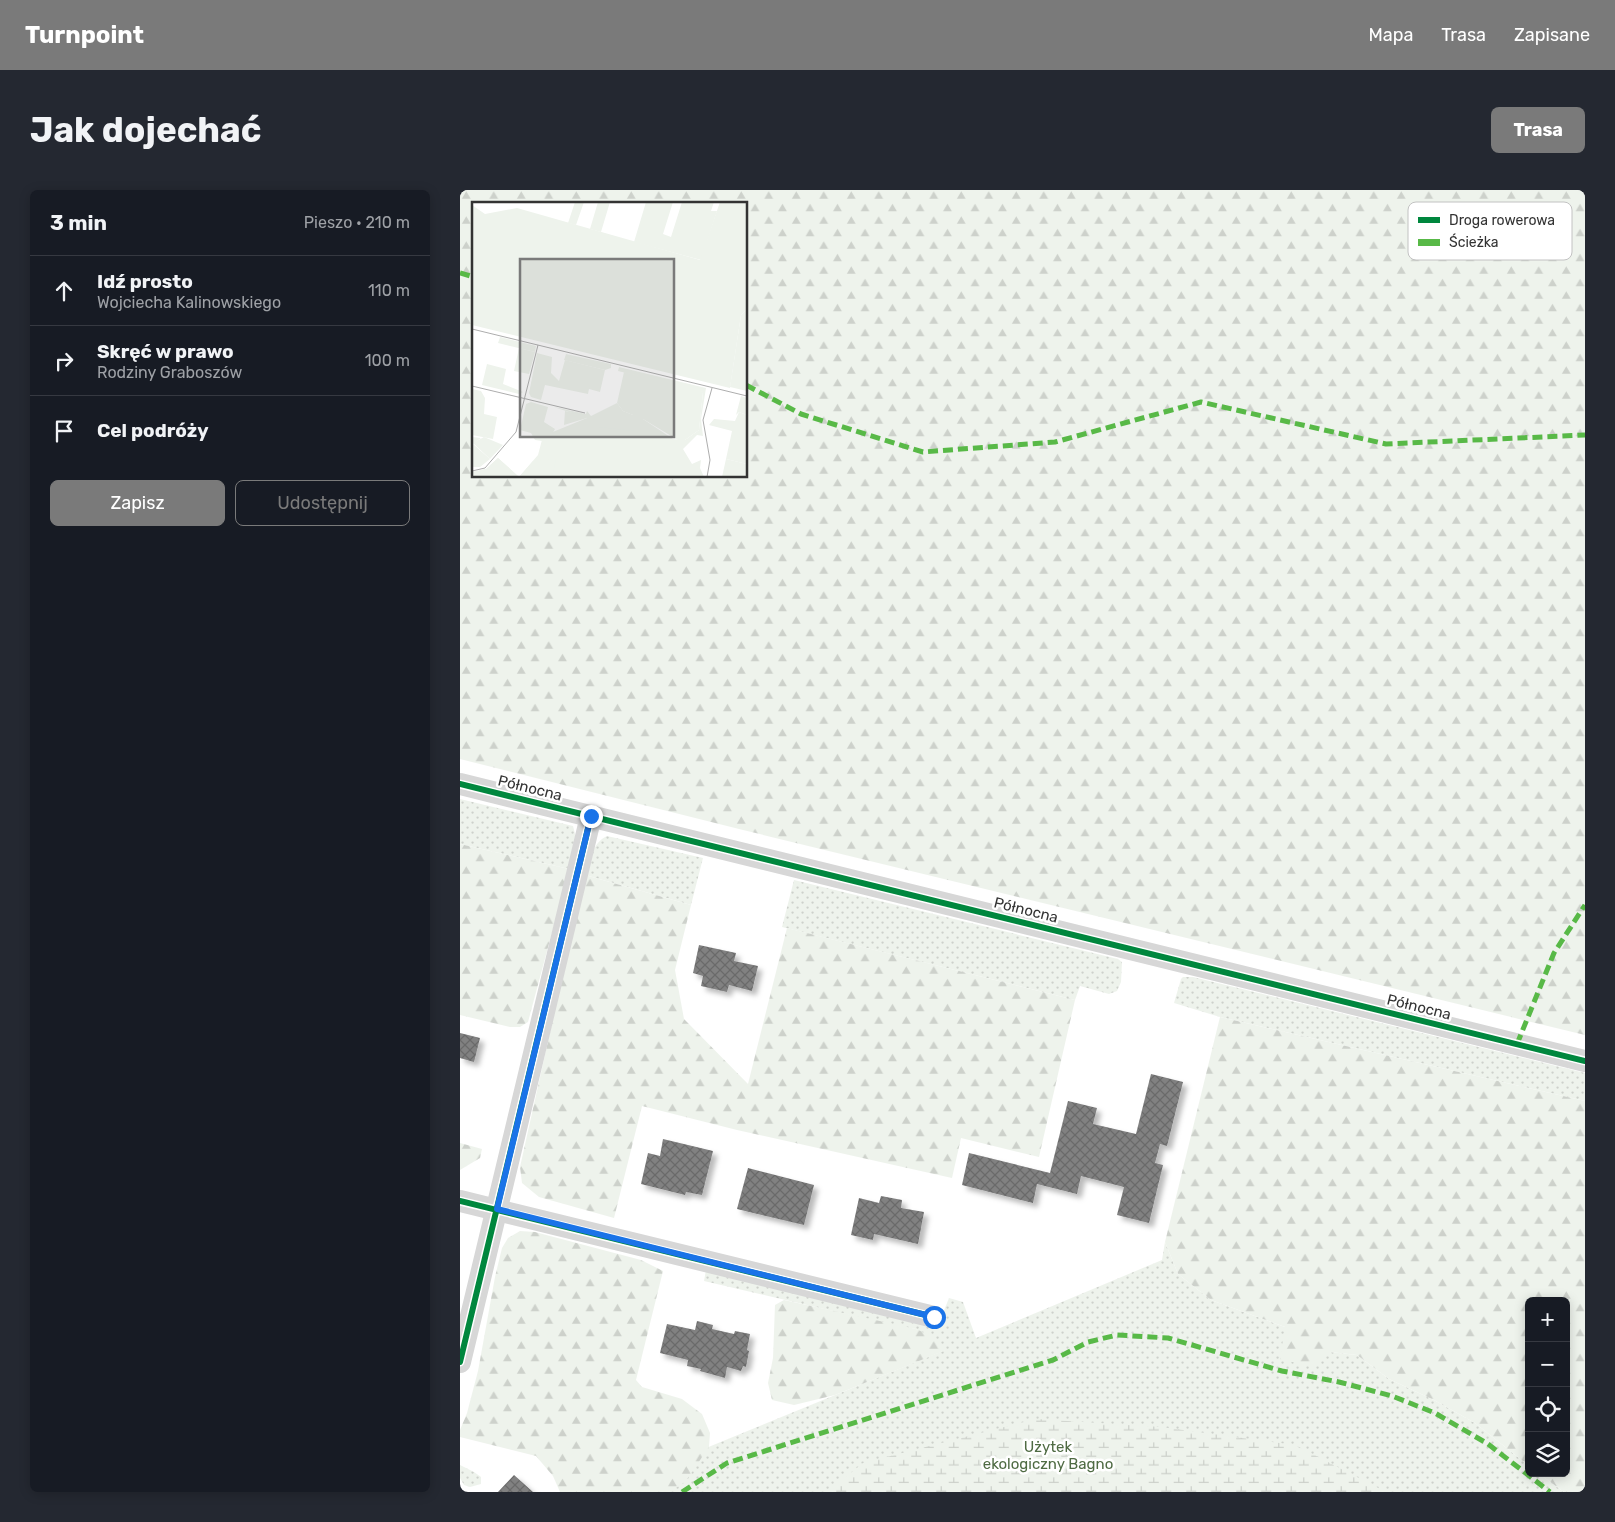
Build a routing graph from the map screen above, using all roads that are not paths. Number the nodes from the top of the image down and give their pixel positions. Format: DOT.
graph roads {
  1 [pos="460,784"];
  2 [pos="591,816"];
  3 [pos="1585,1060"];
  4 [pos="460,1201"];
  5 [pos="497,1209"];
  6 [pos="934,1317"];
  7 [pos="460,1362"];
  1 -- 2 [label="street, Północna"];
  2 -- 3 [label="street, Północna"];
  2 -- 5 [label="street"];
  4 -- 5 [label="street"];
  5 -- 6 [label="street"];
  5 -- 7 [label="street"];
}
